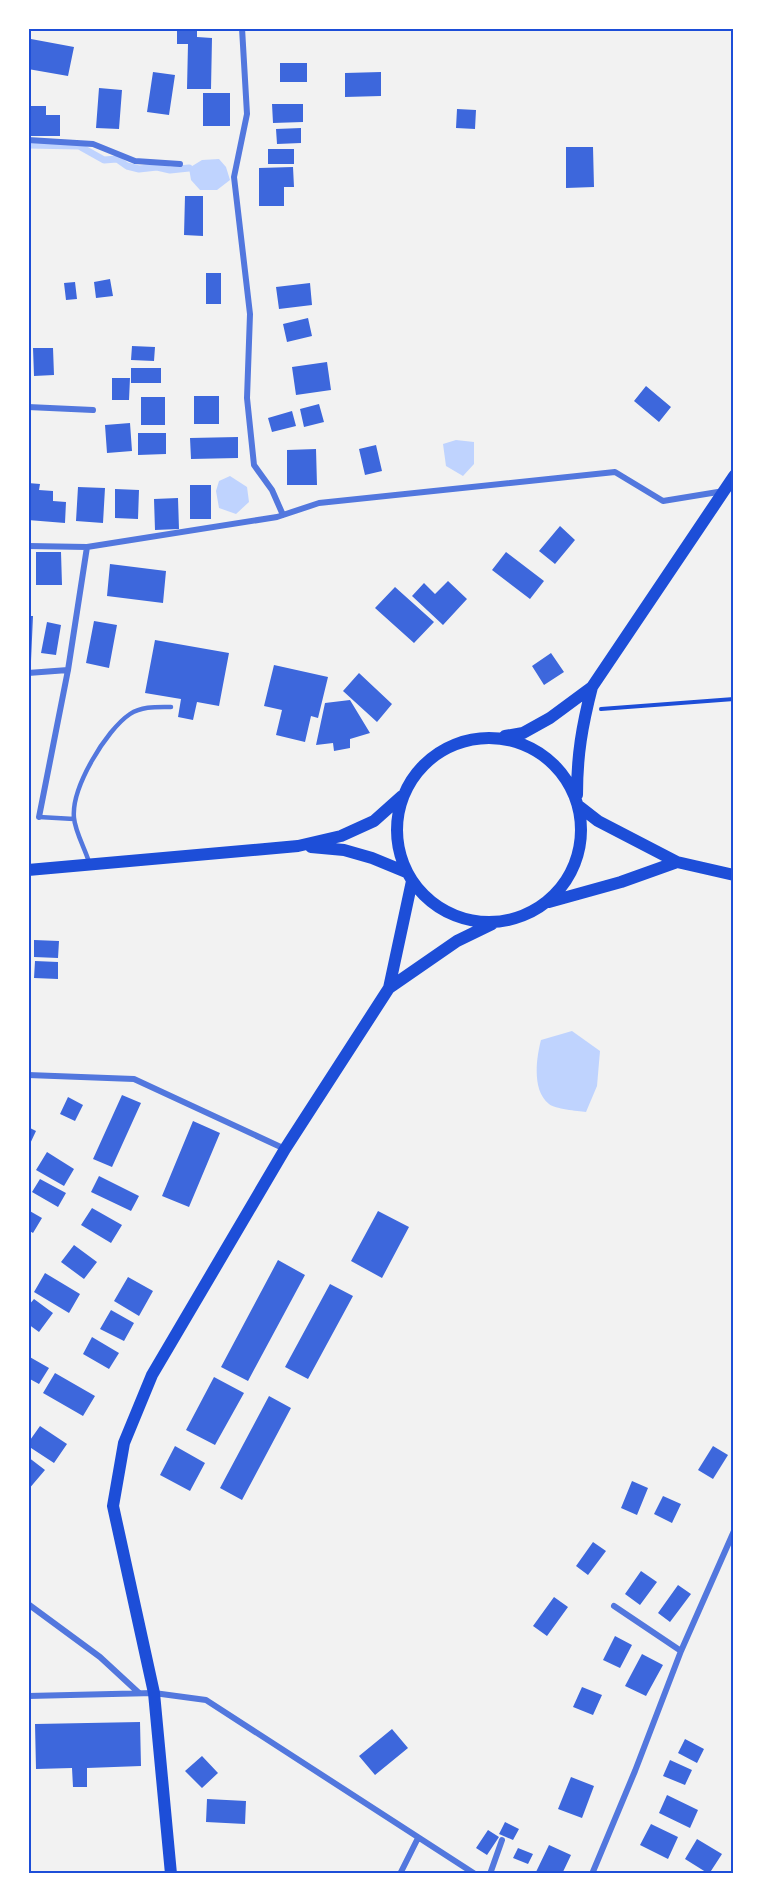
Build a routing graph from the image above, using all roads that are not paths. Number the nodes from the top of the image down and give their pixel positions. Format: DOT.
graph roads {
  1 [pos="242,28"];
  2 [pos="28,140"];
  3 [pos="180,164"];
  4 [pos="28,407"];
  5 [pos="93,410"];
  6 [pos="734,476"];
  7 [pos="724,491"];
  8 [pos="283,515"];
  9 [pos="28,546"];
  10 [pos="87,547"];
  11 [pos="68,670"];
  12 [pos="28,673"];
  13 [pos="592,687"];
  14 [pos="171,707"];
  15 [pos="491,737"];
  16 [pos="402,796"];
  17 [pos="578,803"];
  18 [pos="39,818"];
  19 [pos="74,819"];
  20 [pos="298,846"];
  21 [pos="677,862"];
  22 [pos="90,865"];
  23 [pos="28,870"];
  24 [pos="734,875"];
  25 [pos="409,877"];
  26 [pos="549,902"];
  27 [pos="494,923"];
  28 [pos="389,988"];
  29 [pos="28,1075"];
  30 [pos="285,1149"];
  31 [pos="734,1531"];
  32 [pos="28,1604"];
  33 [pos="614,1606"];
  34 [pos="681,1652"];
  35 [pos="139,1693"];
  36 [pos="154,1693"];
  37 [pos="28,1696"];
  38 [pos="418,1838"];
  39 [pos="502,1840"];
  40 [pos="171,1874"];
  41 [pos="400,1874"];
  42 [pos="475,1874"];
  43 [pos="490,1874"];
  44 [pos="592,1874"];
  1 -- 8 [label="street"];
  2 -- 3 [label="street"];
  4 -- 5 [label="street"];
  6 -- 7 [label="main road"];
  7 -- 8 [label="street"];
  7 -- 13 [label="main road"];
  8 -- 10 [label="street"];
  9 -- 10 [label="street"];
  10 -- 11 [label="street"];
  11 -- 12 [label="street"];
  11 -- 18 [label="street"];
  13 -- 15 [label="main road"];
  13 -- 17 [label="main road"];
  14 -- 19 [label="lane"];
  15 -- 16 [label="main road"];
  15 -- 17 [label="main road"];
  16 -- 20 [label="main road"];
  16 -- 25 [label="main road"];
  17 -- 21 [label="main road"];
  17 -- 26 [label="main road"];
  18 -- 19 [label="lane"];
  19 -- 22 [label="lane"];
  20 -- 22 [label="main road"];
  20 -- 25 [label="main road"];
  21 -- 24 [label="main road"];
  21 -- 26 [label="main road"];
  22 -- 23 [label="main road"];
  25 -- 27 [label="main road"];
  25 -- 28 [label="main road"];
  26 -- 27 [label="main road"];
  27 -- 28 [label="main road"];
  28 -- 30 [label="main road"];
  29 -- 30 [label="street"];
  30 -- 36 [label="main road"];
  31 -- 34 [label="street"];
  32 -- 35 [label="street"];
  33 -- 34 [label="street"];
  34 -- 44 [label="street"];
  35 -- 36 [label="street"];
  35 -- 37 [label="street"];
  36 -- 38 [label="street"];
  36 -- 40 [label="main road"];
  38 -- 41 [label="street"];
  38 -- 42 [label="street"];
  39 -- 43 [label="street"];
}
